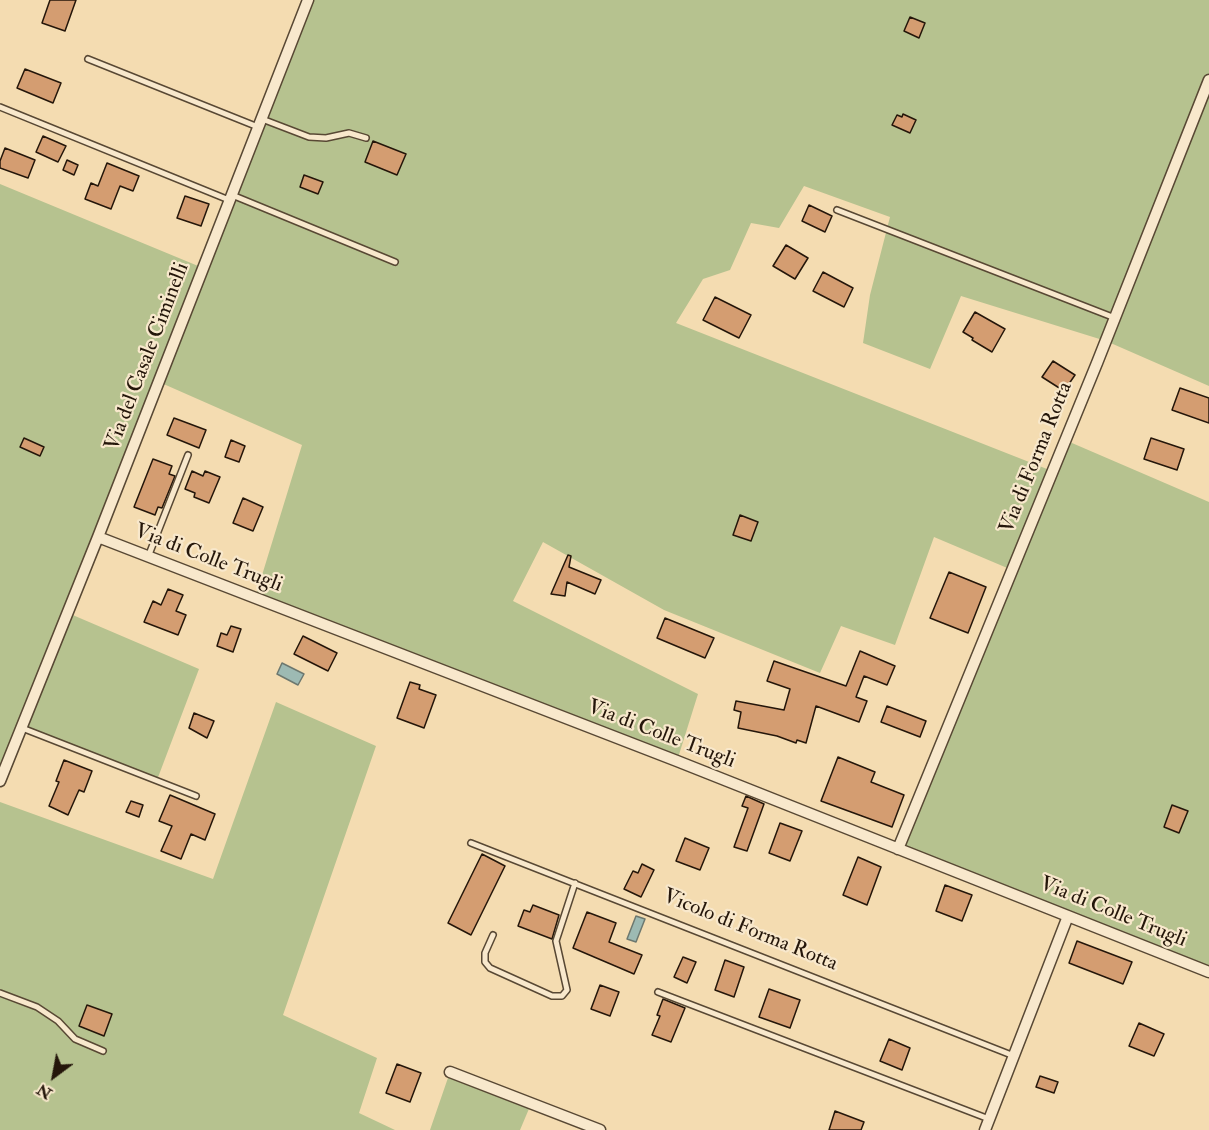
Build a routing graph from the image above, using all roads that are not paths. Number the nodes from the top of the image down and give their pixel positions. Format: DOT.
graph roads {
  1 [pos="308,0"];
  2 [pos="88,59"];
  3 [pos="1209,80"];
  4 [pos="0,107"];
  5 [pos="260,123"];
  6 [pos="366,138"];
  7 [pos="231,198"];
  8 [pos="837,210"];
  9 [pos="395,262"];
  10 [pos="1115,318"];
  11 [pos="188,455"];
  12 [pos="98,537"];
  13 [pos="148,557"];
  14 [pos="22,728"];
  15 [pos="0,781"];
  16 [pos="196,796"];
  17 [pos="471,843"];
  18 [pos="898,849"];
  19 [pos="575,884"];
  20 [pos="1068,916"];
  21 [pos="493,935"];
  22 [pos="1209,972"];
  23 [pos="658,992"];
  24 [pos="0,993"];
  25 [pos="103,1051"];
  26 [pos="1014,1056"];
  27 [pos="450,1072"];
  28 [pos="987,1125"];
  29 [pos="600,1130"];
  1 -- 5 [label="street, Via del Casale Ciminelli"];
  2 -- 5 [label="lane"];
  3 -- 10 [label="street, Via di Forma Rotta"];
  4 -- 7 [label="lane"];
  5 -- 6 [label="lane"];
  5 -- 7 [label="street, Via del Casale Ciminelli"];
  7 -- 9 [label="lane"];
  7 -- 12 [label="street, Via del Casale Ciminelli"];
  8 -- 10 [label="lane"];
  10 -- 18 [label="street, Via di Forma Rotta"];
  11 -- 13 [label="lane"];
  12 -- 13 [label="street, Via di Colle Trugli"];
  12 -- 14 [label="street, Via del Casale Ciminelli"];
  13 -- 18 [label="street, Via di Colle Trugli"];
  14 -- 15 [label="street, Via del Casale Ciminelli"];
  14 -- 16 [label="lane"];
  17 -- 19 [label="lane, Vicolo di Forma Rotta"];
  18 -- 20 [label="street, Via di Colle Trugli"];
  19 -- 21 [label="lane"];
  19 -- 26 [label="lane, Vicolo di Forma Rotta"];
  20 -- 22 [label="street, Via di Colle Trugli"];
  20 -- 26 [label="street"];
  23 -- 28 [label="lane"];
  24 -- 25 [label="lane"];
  26 -- 28 [label="street"];
  27 -- 29 [label="street"];
}
